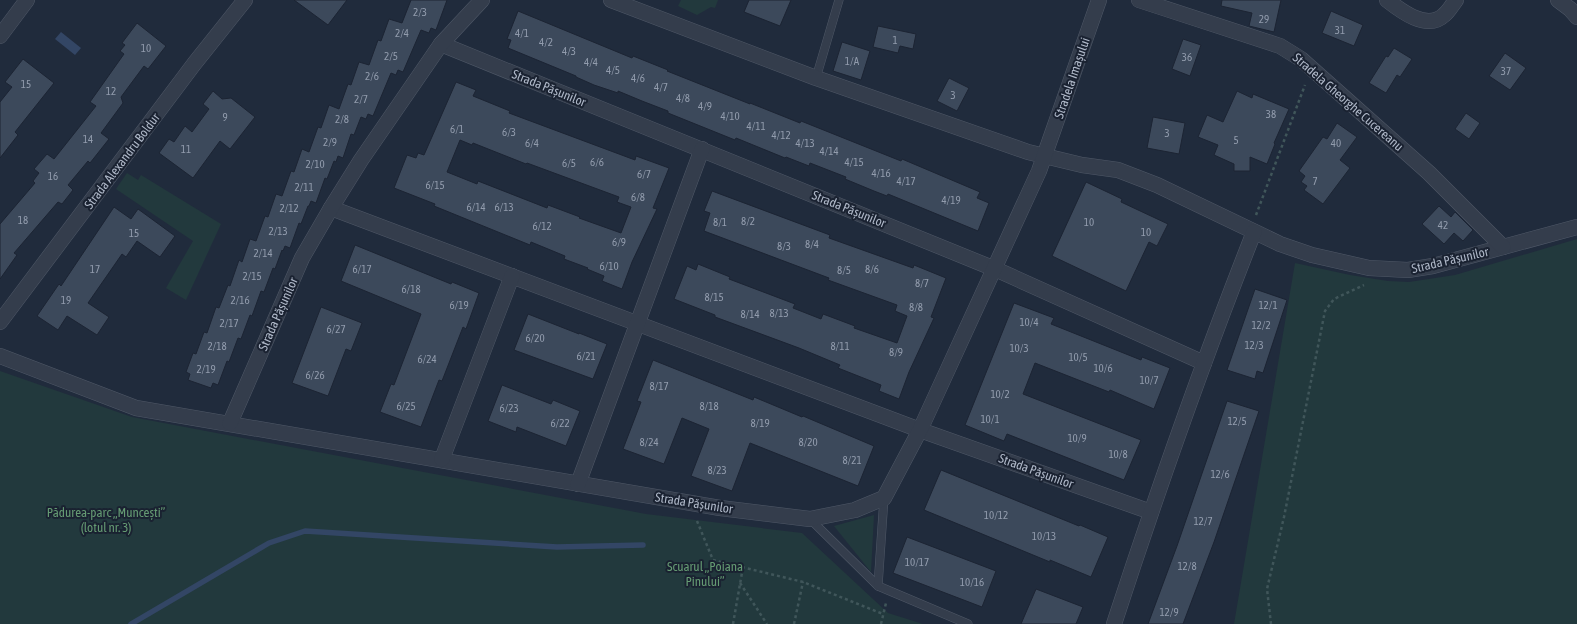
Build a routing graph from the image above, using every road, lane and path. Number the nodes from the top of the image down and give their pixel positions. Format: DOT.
graph roads {
  1 [pos="27,0"];
  2 [pos="245,0"];
  3 [pos="482,0"];
  4 [pos="611,0"];
  5 [pos="839,0"];
  6 [pos="1099,0"];
  7 [pos="1139,0"];
  8 [pos="1387,0"];
  9 [pos="1456,0"];
  10 [pos="1558,0"];
  11 [pos="1577,17"];
  12 [pos="0,36"];
  13 [pos="441,44"];
  14 [pos="1312,68"];
  15 [pos="816,78"];
  16 [pos="702,149"];
  17 [pos="1045,155"];
  18 [pos="331,208"];
  19 [pos="1577,227"];
  20 [pos="1254,232"];
  21 [pos="1503,247"];
  22 [pos="995,268"];
  23 [pos="1388,269"];
  24 [pos="512,276"];
  25 [pos="0,322"];
  26 [pos="637,324"];
  27 [pos="0,356"];
  28 [pos="1204,363"];
  29 [pos="230,423"];
  30 [pos="920,430"];
  31 [pos="442,459"];
  32 [pos="578,484"];
  33 [pos="884,498"];
  34 [pos="690,503"];
  35 [pos="1151,512"];
  36 [pos="810,519"];
  37 [pos="743,567"];
  38 [pos="740,582"];
  39 [pos="803,582"];
  40 [pos="878,586"];
  41 [pos="888,591"];
  42 [pos="883,614"];
  43 [pos="733,624"];
  44 [pos="767,624"];
  45 [pos="794,624"];
  46 [pos="881,624"];
  47 [pos="968,624"];
  48 [pos="1114,624"];
  49 [pos="1271,624"];
  1 -- 12 [label="street"];
  2 -- 25 [label="street, Strada Alexandru Boldur"];
  3 -- 13 [label="street, Strada Pășunilor"];
  4 -- 15 [label="street, Strada Pășunilor"];
  5 -- 15 [label="lane"];
  6 -- 17 [label="street, Stradela Imașului"];
  7 -- 14 [label="street, Stradela Gheorghe Cucereanu"];
  8 -- 9 [label="street"];
  10 -- 11 [label="street"];
  13 -- 16 [label="street, Strada Pășunilor"];
  13 -- 18 [label="street, Strada Pășunilor"];
  14 -- 20 [label="path"];
  14 -- 21 [label="street, Stradela Gheorghe Cucereanu"];
  15 -- 17 [label="street, Strada Pășunilor"];
  16 -- 22 [label="street, Strada Pășunilor"];
  16 -- 26 [label="street"];
  17 -- 20 [label="street, Strada Pășunilor"];
  17 -- 22 [label="street"];
  18 -- 24 [label="street, Strada Pășunilor"];
  18 -- 29 [label="street, Strada Pășunilor"];
  19 -- 21 [label="street, Strada Pășunilor"];
  20 -- 23 [label="street, Strada Pășunilor"];
  20 -- 28 [label="street"];
  21 -- 23 [label="street, Strada Pășunilor"];
  22 -- 28 [label="street, Strada Pășunilor"];
  22 -- 30 [label="street"];
  23 -- 49 [label="path"];
  24 -- 26 [label="street, Strada Pășunilor"];
  24 -- 31 [label="street"];
  26 -- 30 [label="street, Strada Pășunilor"];
  26 -- 32 [label="street"];
  27 -- 29 [label="street, Strada Pășunilor"];
  28 -- 35 [label="street"];
  29 -- 31 [label="street, Strada Pășunilor"];
  30 -- 33 [label="street"];
  30 -- 35 [label="street, Strada Pășunilor"];
  31 -- 32 [label="street, Strada Pășunilor"];
  32 -- 34 [label="street, Strada Pășunilor"];
  33 -- 36 [label="street, Strada Pășunilor"];
  33 -- 40 [label="lane"];
  34 -- 36 [label="street, Strada Pășunilor"];
  34 -- 37 [label="path"];
  35 -- 48 [label="street"];
  36 -- 40 [label="lane"];
  37 -- 38 [label="path"];
  37 -- 39 [label="path"];
  38 -- 43 [label="path"];
  38 -- 44 [label="path"];
  39 -- 42 [label="path"];
  39 -- 45 [label="path"];
  40 -- 41 [label="lane"];
  41 -- 42 [label="path"];
  41 -- 47 [label="lane"];
  42 -- 46 [label="path"];
}
